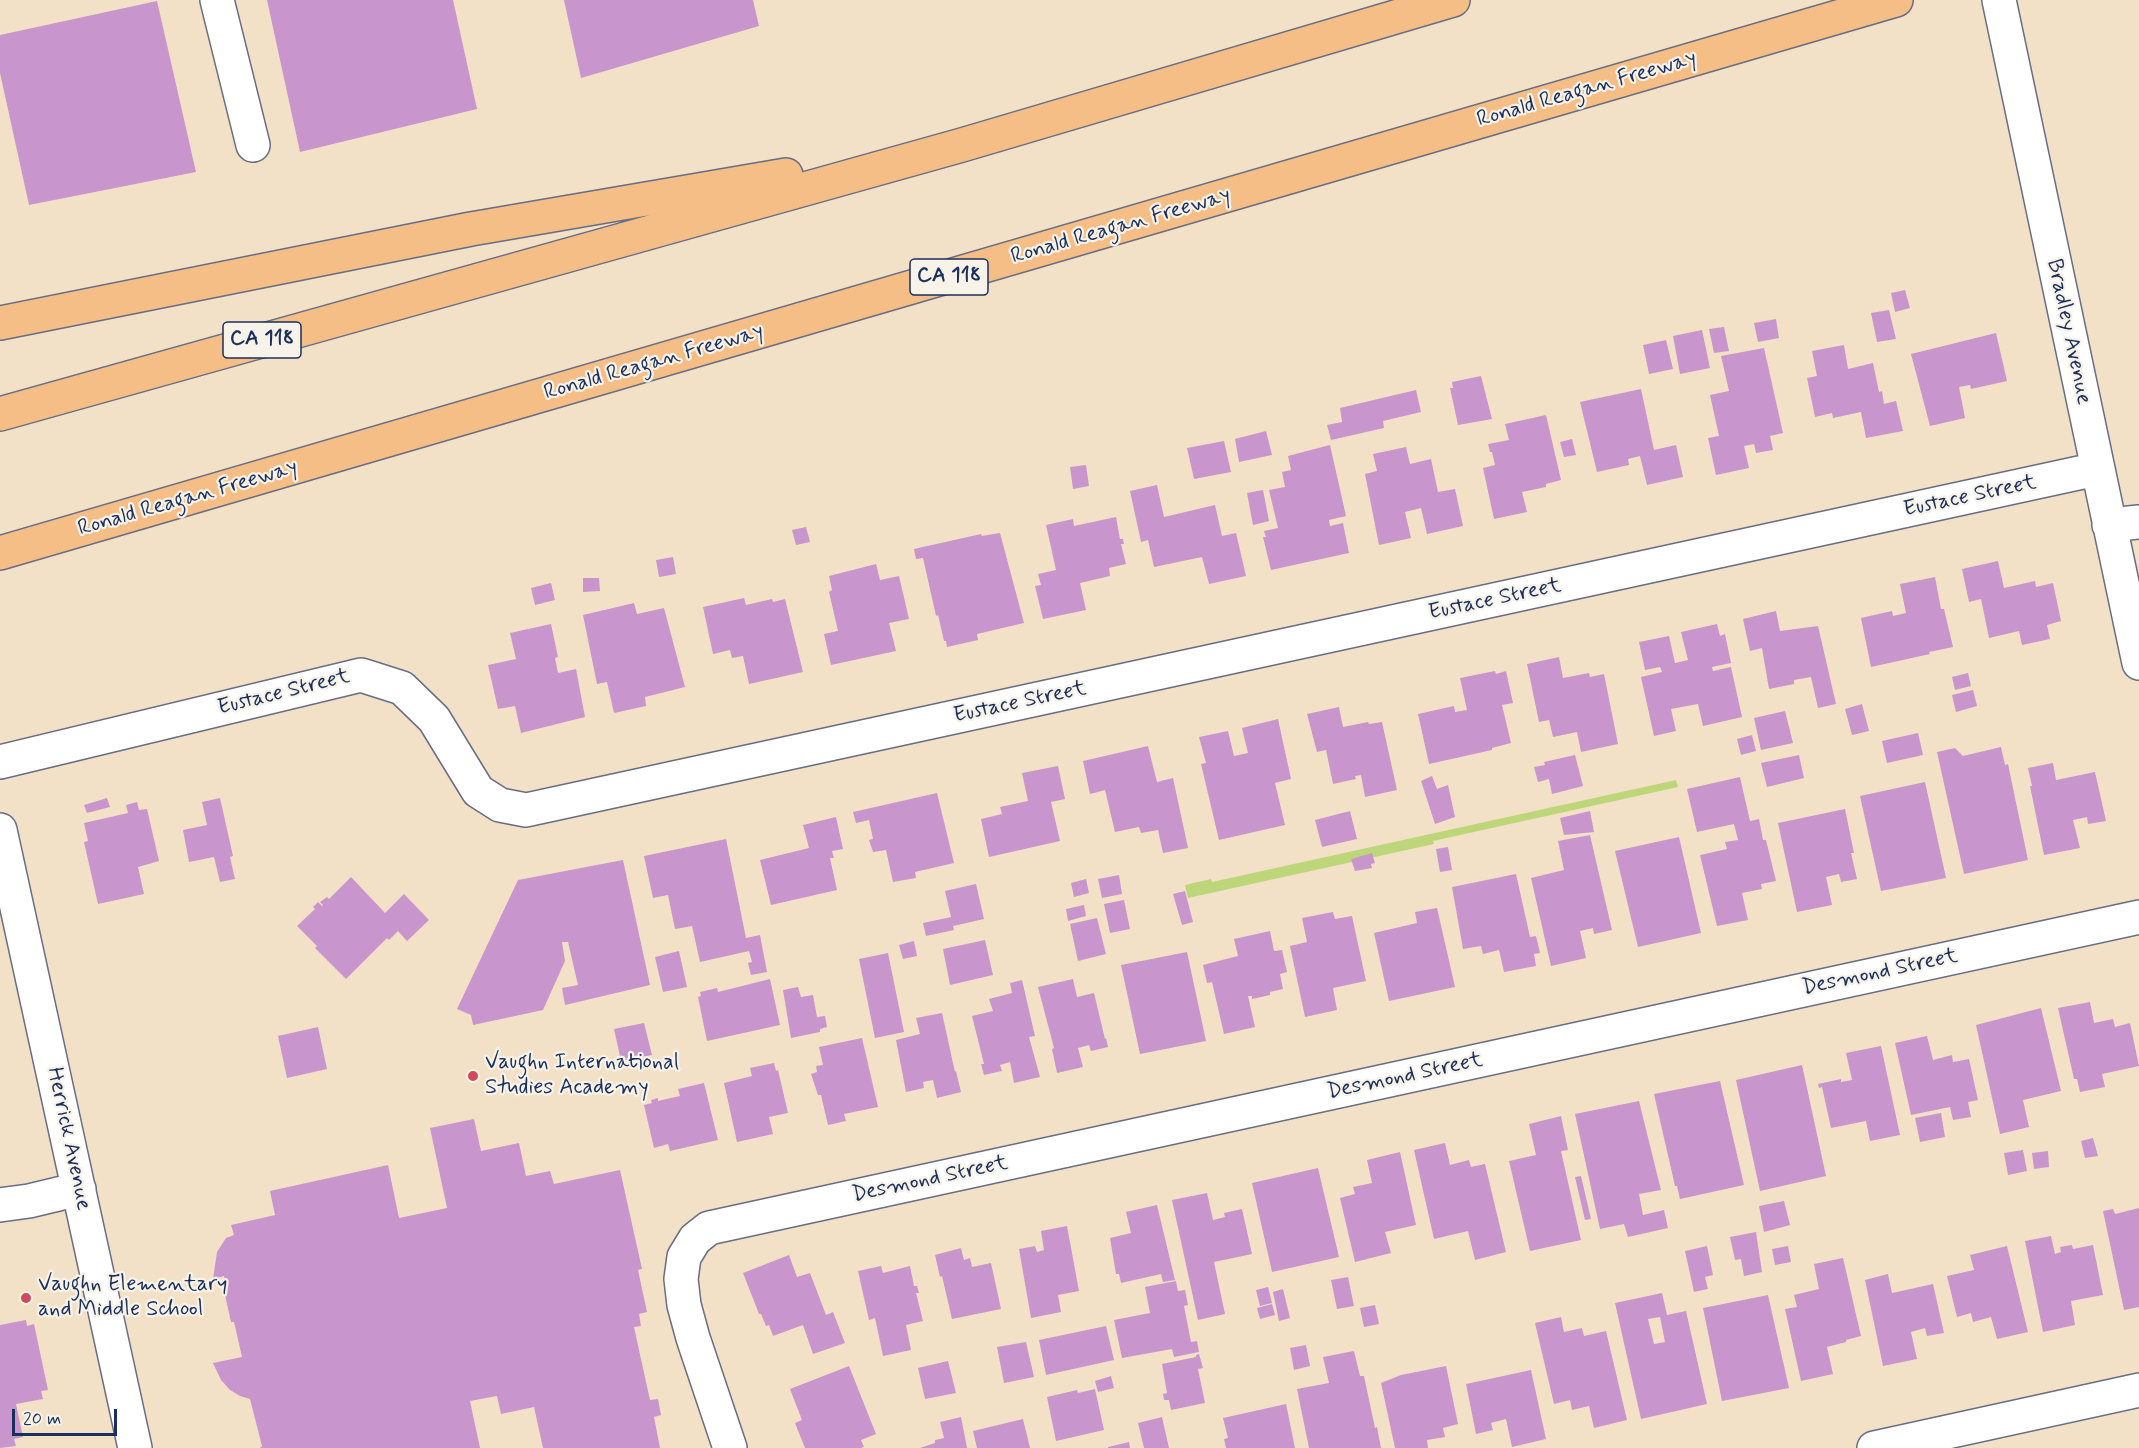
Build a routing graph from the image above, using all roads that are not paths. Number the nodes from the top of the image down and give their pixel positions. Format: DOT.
graph roads {
  1 [pos="217,0"];
  2 [pos="1453,0"];
  3 [pos="1999,0"];
  4 [pos="1888,2"];
  5 [pos="253,145"];
  6 [pos="962,145"];
  7 [pos="0,323"];
  8 [pos="0,414"];
  9 [pos="2097,470"];
  10 [pos="2124,523"];
  11 [pos="9,551"];
  12 [pos="2135,624"];
  13 [pos="2139,663"];
  14 [pos="0,762"];
  15 [pos="0,830"];
  16 [pos="2139,918"];
  17 [pos="79,1189"];
  18 [pos="0,1205"];
  19 [pos="2139,1390"];
  20 [pos="135,1448"];
  21 [pos="730,1448"];
  22 [pos="1874,1448"];
  1 -- 5 [label="street"];
  2 -- 6 [label="highway, CA 118"];
  3 -- 9 [label="street, Bradley Avenue"];
  4 -- 11 [label="highway, Ronald Reagan Freeway / CA 118"];
  6 -- 7 [label="highway"];
  6 -- 8 [label="highway, CA 118"];
  9 -- 10 [label="street, Bradley Avenue"];
  9 -- 14 [label="street, Eustace Street"];
  10 -- 12 [label="street, Bradley Avenue"];
  12 -- 13 [label="street, Bradley Avenue"];
  15 -- 17 [label="street, Herrick Avenue"];
  16 -- 21 [label="street, Desmond Street"];
  17 -- 18 [label="street"];
  17 -- 20 [label="street, Herrick Avenue"];
  19 -- 22 [label="street"];
}
